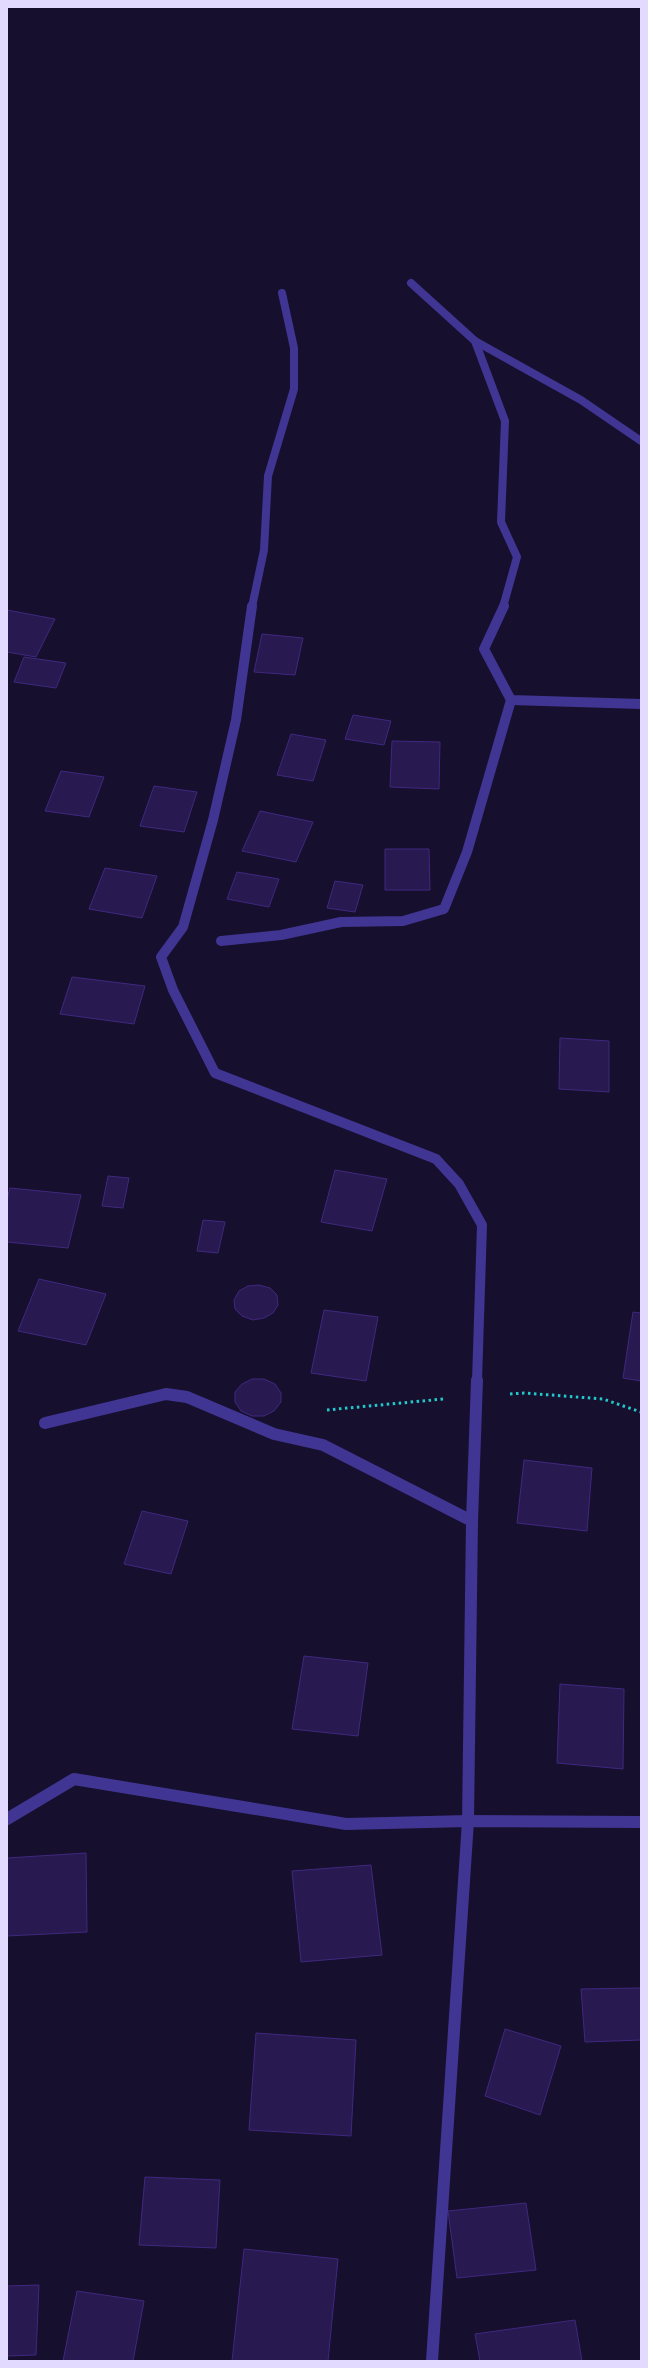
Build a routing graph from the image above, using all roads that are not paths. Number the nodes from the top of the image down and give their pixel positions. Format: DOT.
graph roads {
  1 [pos="411,283"];
  2 [pos="282,293"];
  3 [pos="475,341"];
  4 [pos="641,441"];
  5 [pos="511,700"];
  6 [pos="641,704"];
  7 [pos="221,941"];
  8 [pos="45,1423"];
  9 [pos="472,1521"];
  10 [pos="7,1819"];
  11 [pos="468,1821"];
  12 [pos="641,1822"];
  13 [pos="432,2361"];
  1 -- 3 [label="street"];
  2 -- 9 [label="street"];
  3 -- 4 [label="street"];
  3 -- 5 [label="street"];
  5 -- 6 [label="street"];
  5 -- 7 [label="street"];
  8 -- 9 [label="street"];
  9 -- 11 [label="street"];
  10 -- 11 [label="street"];
  11 -- 12 [label="street"];
  11 -- 13 [label="street"];
}
